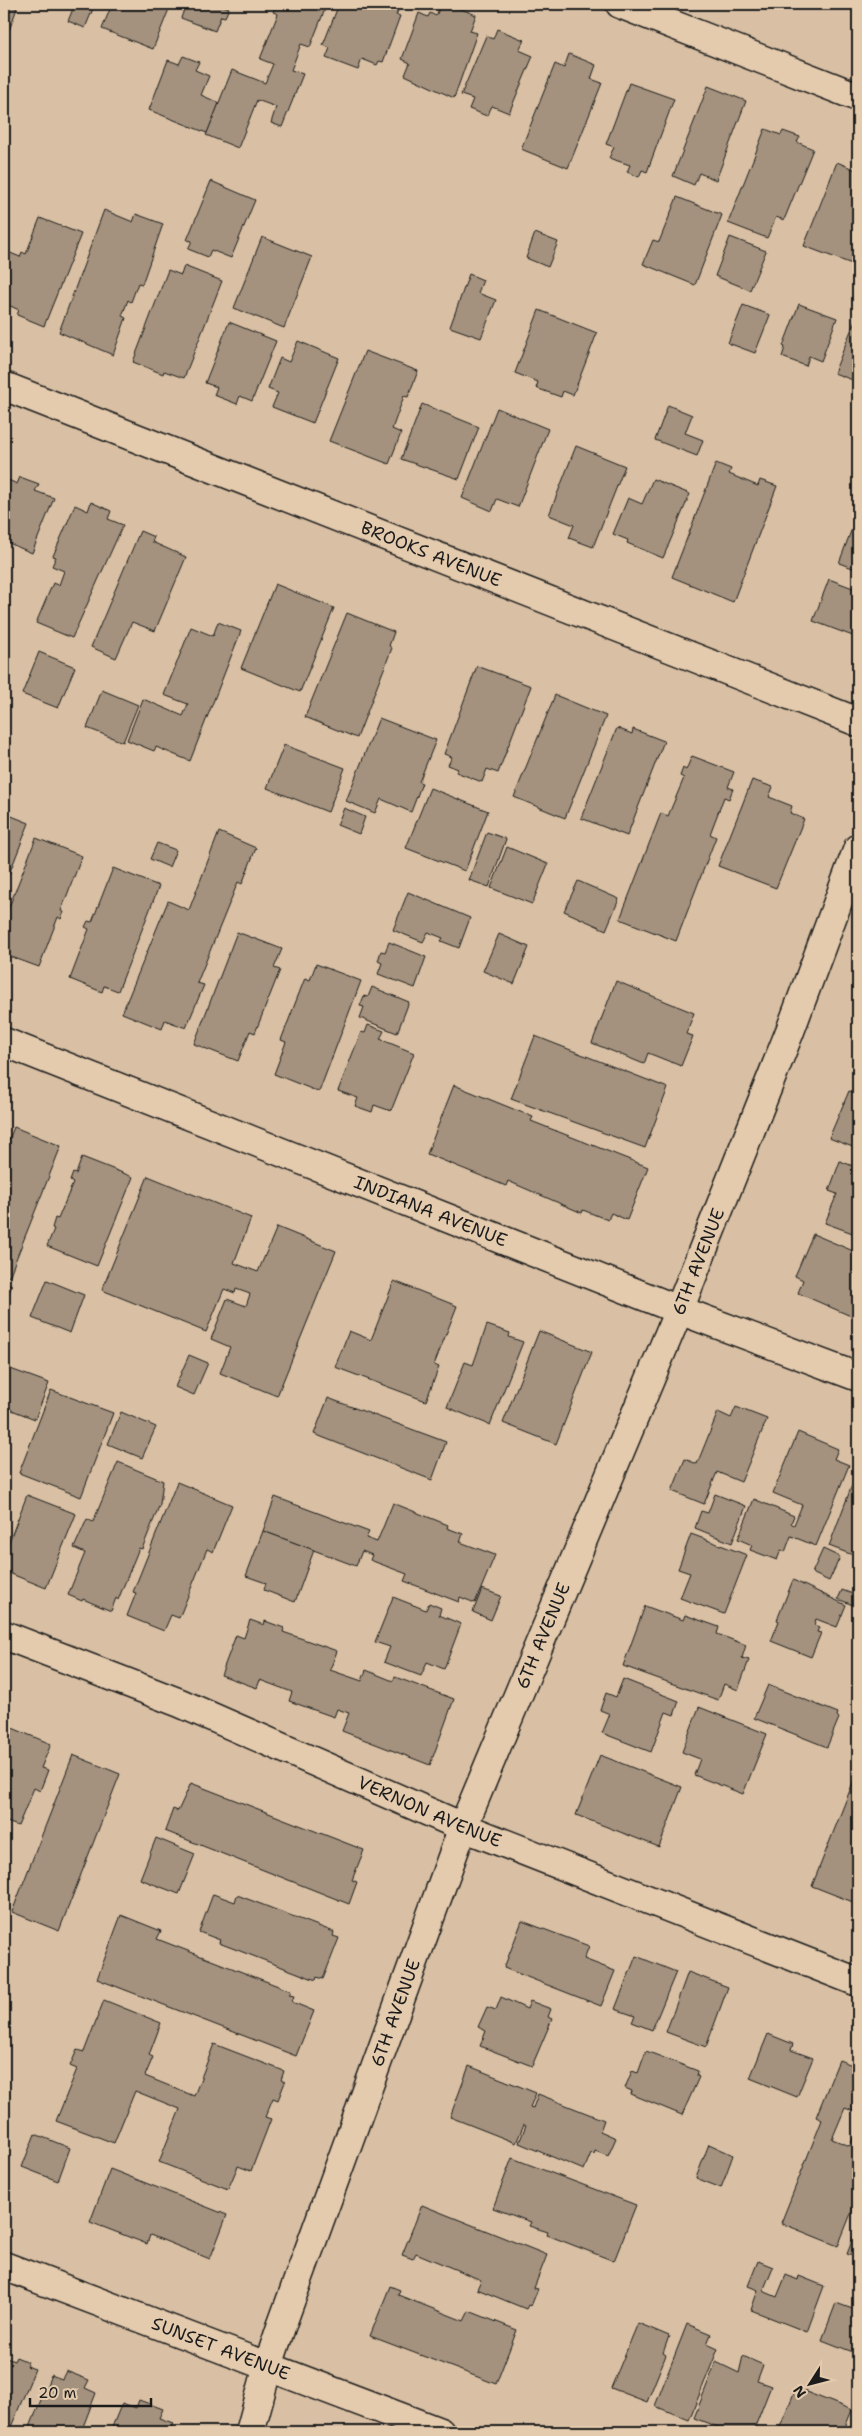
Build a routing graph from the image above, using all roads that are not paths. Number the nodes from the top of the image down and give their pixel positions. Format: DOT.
graph roads {
  1 [pos="620,4"];
  2 [pos="858,97"];
  3 [pos="4,386"];
  4 [pos="858,722"];
  5 [pos="858,848"];
  6 [pos="4,1042"];
  7 [pos="679,1310"];
  8 [pos="858,1377"];
  9 [pos="4,1635"];
  10 [pos="463,1826"];
  11 [pos="858,1982"];
  12 [pos="4,2266"];
  13 [pos="268,2366"];
  14 [pos="250,2432"];
  15 [pos="440,2432"];
  1 -- 2 [label="street"];
  3 -- 4 [label="street, BROOKS AVENUE"];
  5 -- 7 [label="street, 6TH AVENUE"];
  6 -- 7 [label="street, INDIANA AVENUE"];
  7 -- 8 [label="street, INDIANA AVENUE"];
  7 -- 10 [label="street, 6TH AVENUE"];
  9 -- 10 [label="street, VERNON AVENUE"];
  10 -- 11 [label="street, VERNON AVENUE"];
  10 -- 13 [label="street, 6TH AVENUE"];
  12 -- 13 [label="street, SUNSET AVENUE"];
  13 -- 14 [label="street, 6TH AVENUE"];
  13 -- 15 [label="street, SUNSET AVENUE"];
}
